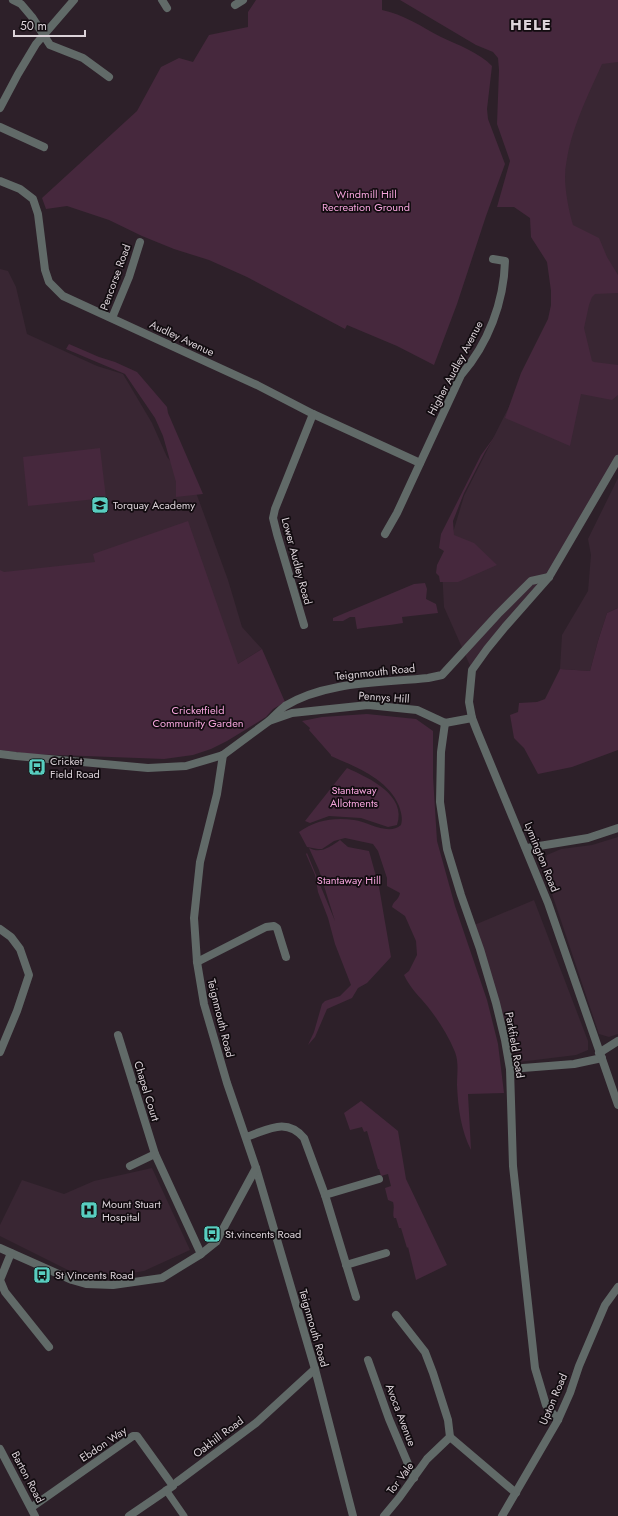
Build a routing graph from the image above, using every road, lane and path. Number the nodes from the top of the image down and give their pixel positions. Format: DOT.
graph roads {
  1 [pos="13,0"];
  2 [pos="74,0"];
  3 [pos="162,0"];
  4 [pos="243,0"];
  5 [pos="235,5"];
  6 [pos="167,8"];
  7 [pos="43,35"];
  8 [pos="109,77"];
  9 [pos="1,104"];
  10 [pos="0,127"];
  11 [pos="44,146"];
  12 [pos="0,181"];
  13 [pos="140,242"];
  14 [pos="493,259"];
  15 [pos="112,318"];
  16 [pos="313,414"];
  17 [pos="618,459"];
  18 [pos="420,463"];
  19 [pos="385,534"];
  20 [pos="549,577"];
  21 [pos="304,625"];
  22 [pos="472,718"];
  23 [pos="269,721"];
  24 [pos="445,723"];
  25 [pos="0,754"];
  26 [pos="223,755"];
  27 [pos="618,828"];
  28 [pos="526,848"];
  29 [pos="0,930"];
  30 [pos="286,956"];
  31 [pos="197,962"];
  32 [pos="118,1036"];
  33 [pos="618,1041"];
  34 [pos="0,1052"];
  35 [pos="600,1056"];
  36 [pos="510,1069"];
  37 [pos="618,1105"];
  38 [pos="246,1137"];
  39 [pos="156,1154"];
  40 [pos="130,1166"];
  41 [pos="256,1168"];
  42 [pos="379,1178"];
  43 [pos="325,1195"];
  44 [pos="0,1248"];
  45 [pos="386,1252"];
  46 [pos="11,1254"];
  47 [pos="201,1254"];
  48 [pos="346,1265"];
  49 [pos="0,1280"];
  50 [pos="618,1288"];
  51 [pos="356,1297"];
  52 [pos="396,1315"];
  53 [pos="49,1347"];
  54 [pos="368,1360"];
  55 [pos="315,1370"];
  56 [pos="558,1420"];
  57 [pos="450,1436"];
  58 [pos="0,1449"];
  59 [pos="414,1478"];
  60 [pos="172,1486"];
  61 [pos="516,1493"];
  62 [pos="32,1508"];
  63 [pos="35,1516"];
  64 [pos="129,1516"];
  65 [pos="184,1516"];
  66 [pos="353,1516"];
  67 [pos="384,1516"];
  68 [pos="502,1516"];
  1 -- 7 [label="street"];
  2 -- 7 [label="street"];
  3 -- 6 [label="street"];
  4 -- 5 [label="street"];
  7 -- 8 [label="street"];
  7 -- 9 [label="street"];
  10 -- 11 [label="street"];
  12 -- 15 [label="street, Audley Avenue"];
  13 -- 15 [label="street, Pencorse Road"];
  14 -- 18 [label="street, Higher Audley Avenue"];
  15 -- 16 [label="street, Audley Avenue"];
  16 -- 18 [label="street, Audley Avenue"];
  16 -- 21 [label="street, Lower Audley Road"];
  17 -- 20 [label="street"];
  18 -- 19 [label="street, Higher Audley Avenue"];
  20 -- 22 [label="street, Lymington Road"];
  20 -- 23 [label="street, Teignmouth Road"];
  22 -- 24 [label="street"];
  22 -- 28 [label="street, Lymington Road"];
  23 -- 24 [label="street, Pennys Hill"];
  23 -- 26 [label="street, Teignmouth Road"];
  24 -- 36 [label="street, Parkfield Road"];
  25 -- 26 [label="street"];
  26 -- 31 [label="street, Teignmouth Road"];
  27 -- 28 [label="street"];
  28 -- 35 [label="street, Lymington Road"];
  29 -- 34 [label="street"];
  30 -- 31 [label="street"];
  31 -- 38 [label="street, Teignmouth Road"];
  32 -- 39 [label="street, Chapel Court"];
  33 -- 35 [label="street"];
  35 -- 36 [label="street"];
  35 -- 37 [label="street, Lymington Road"];
  36 -- 56 [label="street, Parkfield Road"];
  38 -- 41 [label="street, Teignmouth Road"];
  38 -- 43 [label="street"];
  39 -- 40 [label="street"];
  39 -- 47 [label="street, Chapel Court"];
  41 -- 47 [label="street"];
  41 -- 55 [label="street, Teignmouth Road"];
  42 -- 43 [label="street"];
  43 -- 48 [label="street"];
  44 -- 46 [label="street"];
  45 -- 48 [label="street"];
  46 -- 47 [label="street"];
  46 -- 49 [label="street"];
  48 -- 51 [label="street"];
  49 -- 53 [label="street"];
  50 -- 56 [label="street, Upton Road"];
  52 -- 57 [label="street"];
  54 -- 59 [label="street, Avoca Avenue"];
  55 -- 60 [label="street, Oakhill Road"];
  55 -- 66 [label="street, Teignmouth Road"];
  56 -- 61 [label="street, Upton Road"];
  57 -- 59 [label="street, Tor Vale"];
  57 -- 61 [label="street"];
  58 -- 62 [label="street, Barton Road"];
  59 -- 67 [label="street, Tor Vale"];
  60 -- 62 [label="street, Ebdon Way"];
  60 -- 64 [label="street, Oakhill Road"];
  60 -- 65 [label="street"];
  61 -- 68 [label="street, Upton Road"];
  62 -- 63 [label="street, Barton Road"];
}
